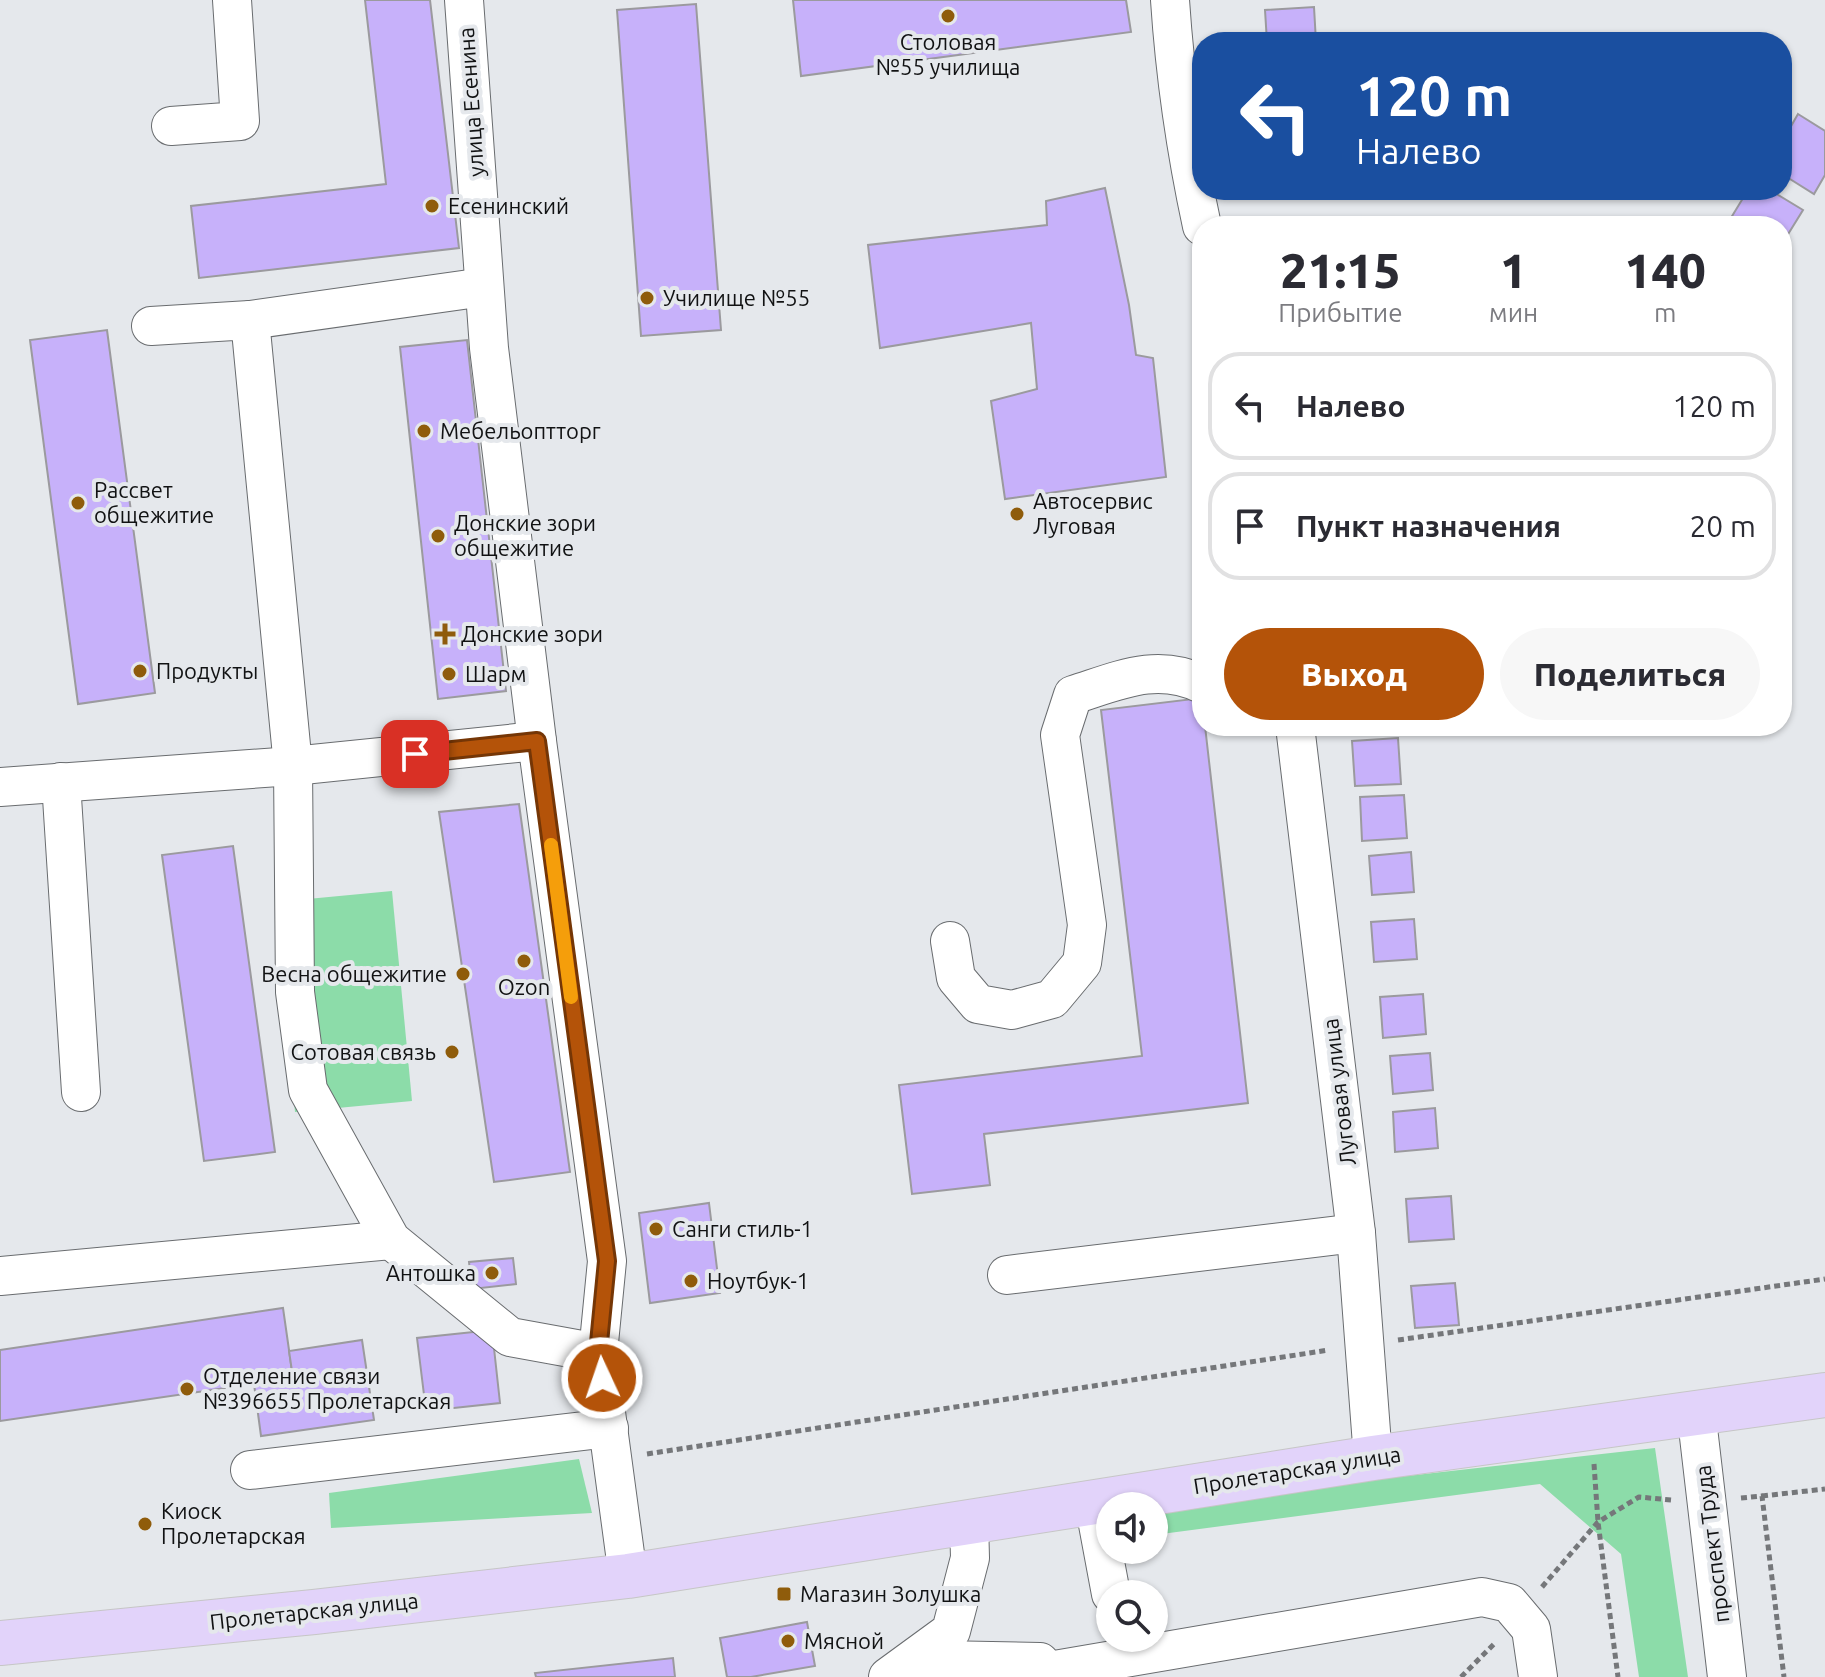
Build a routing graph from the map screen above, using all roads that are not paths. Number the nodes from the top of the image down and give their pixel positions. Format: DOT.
graph roads {
  1 [pos="232,0"];
  2 [pos="464,0"];
  3 [pos="1170,0"];
  4 [pos="171,126"];
  5 [pos="1192,179"];
  6 [pos="484,287"];
  7 [pos="250,320"];
  8 [pos="151,326"];
  9 [pos="1192,679"];
  10 [pos="1295,736"];
  11 [pos="537,741"];
  12 [pos="293,766"];
  13 [pos="61,782"];
  14 [pos="0,787"];
  15 [pos="950,941"];
  16 [pos="81,1092"];
  17 [pos="1356,1233"];
  18 [pos="391,1240"];
  19 [pos="1007,1275"];
  20 [pos="0,1276"];
  21 [pos="598,1353"];
  22 [pos="1825,1395"];
  23 [pos="1696,1411"];
  24 [pos="611,1443"];
  25 [pos="1373,1458"];
  26 [pos="250,1470"];
  27 [pos="1094,1503"];
  28 [pos="969,1520"];
  29 [pos="628,1576"];
  30 [pos="1108,1580"];
  31 [pos="1168,1641"];
  32 [pos="0,1643"];
  33 [pos="1110,1652"];
  34 [pos="1044,1675"];
  35 [pos="890,1676"];
  36 [pos="1538,1677"];
  37 [pos="1727,1677"];
  1 -- 4 [label="street"];
  2 -- 6 [label="street, улица Есенина"];
  3 -- 5 [label="street"];
  6 -- 7 [label="street"];
  6 -- 11 [label="street, улица Есенина"];
  7 -- 8 [label="street"];
  7 -- 12 [label="street"];
  9 -- 15 [label="street"];
  10 -- 17 [label="street, Луговая улица"];
  11 -- 12 [label="street"];
  11 -- 21 [label="street"];
  12 -- 13 [label="street"];
  12 -- 18 [label="street"];
  13 -- 14 [label="street"];
  13 -- 16 [label="street"];
  17 -- 19 [label="street"];
  17 -- 25 [label="street, Луговая улица"];
  18 -- 20 [label="street"];
  18 -- 21 [label="street"];
  21 -- 24 [label="street"];
  22 -- 23 [label="main road, Пролетарская улица"];
  23 -- 25 [label="main road, Пролетарская улица"];
  23 -- 37 [label="street, проспект Труда"];
  24 -- 26 [label="street"];
  24 -- 29 [label="street"];
  25 -- 27 [label="main road, Пролетарская улица"];
  27 -- 28 [label="main road, Пролетарская улица"];
  27 -- 30 [label="street"];
  28 -- 29 [label="main road, Пролетарская улица"];
  28 -- 35 [label="street"];
  29 -- 32 [label="main road, Пролетарская улица"];
  31 -- 36 [label="street"];
  33 -- 34 [label="street"];
  34 -- 35 [label="street"];
}
